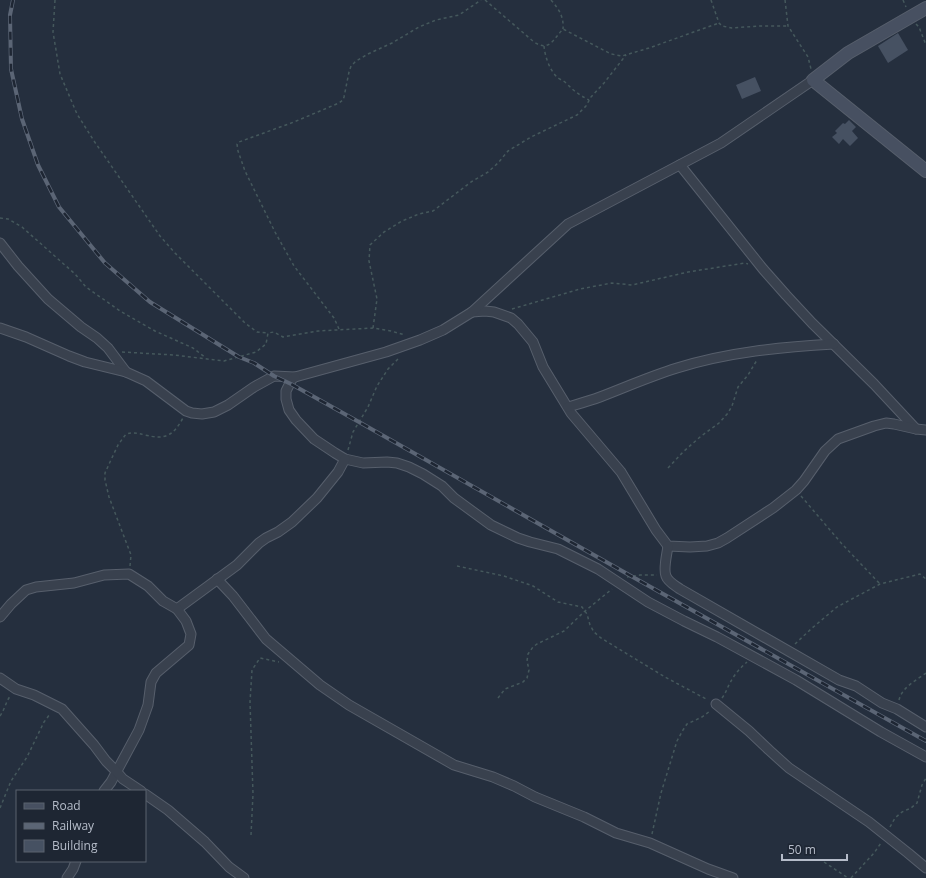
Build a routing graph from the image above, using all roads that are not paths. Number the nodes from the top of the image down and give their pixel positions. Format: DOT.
graph roads {
  1 [pos="926,8"];
  2 [pos="813,80"];
  3 [pos="680,165"];
  4 [pos="926,171"];
  5 [pos="0,243"];
  6 [pos="472,312"];
  7 [pos="0,328"];
  8 [pos="834,344"];
  9 [pos="126,372"];
  10 [pos="295,377"];
  11 [pos="568,407"];
  12 [pos="916,429"];
  13 [pos="926,430"];
  14 [pos="345,460"];
  15 [pos="668,546"];
  16 [pos="217,579"];
  17 [pos="177,609"];
  18 [pos="0,617"];
  19 [pos="0,678"];
  20 [pos="716,704"];
  21 [pos="926,728"];
  22 [pos="926,757"];
  23 [pos="116,771"];
  24 [pos="105,790"];
  25 [pos="140,790"];
  26 [pos="146,795"];
  27 [pos="76,862"];
  28 [pos="926,868"];
  29 [pos="67,878"];
  30 [pos="244,878"];
  31 [pos="733,878"];
  1 -- 2 [label="street"];
  2 -- 3 [label="street"];
  2 -- 4 [label="street"];
  3 -- 6 [label="street"];
  3 -- 8 [label="street"];
  5 -- 9 [label="street"];
  6 -- 10 [label="street"];
  6 -- 11 [label="street"];
  7 -- 9 [label="street"];
  8 -- 11 [label="street"];
  8 -- 12 [label="street"];
  9 -- 10 [label="street"];
  10 -- 14 [label="street"];
  11 -- 15 [label="street"];
  12 -- 13 [label="street"];
  12 -- 15 [label="street"];
  14 -- 16 [label="street"];
  14 -- 22 [label="street"];
  15 -- 21 [label="street"];
  16 -- 17 [label="street"];
  16 -- 31 [label="street"];
  17 -- 18 [label="street"];
  17 -- 23 [label="street"];
  19 -- 23 [label="street"];
  20 -- 28 [label="street"];
  23 -- 24 [label="street"];
  23 -- 25 [label="street"];
  26 -- 30 [label="street"];
  27 -- 29 [label="street"];
}
